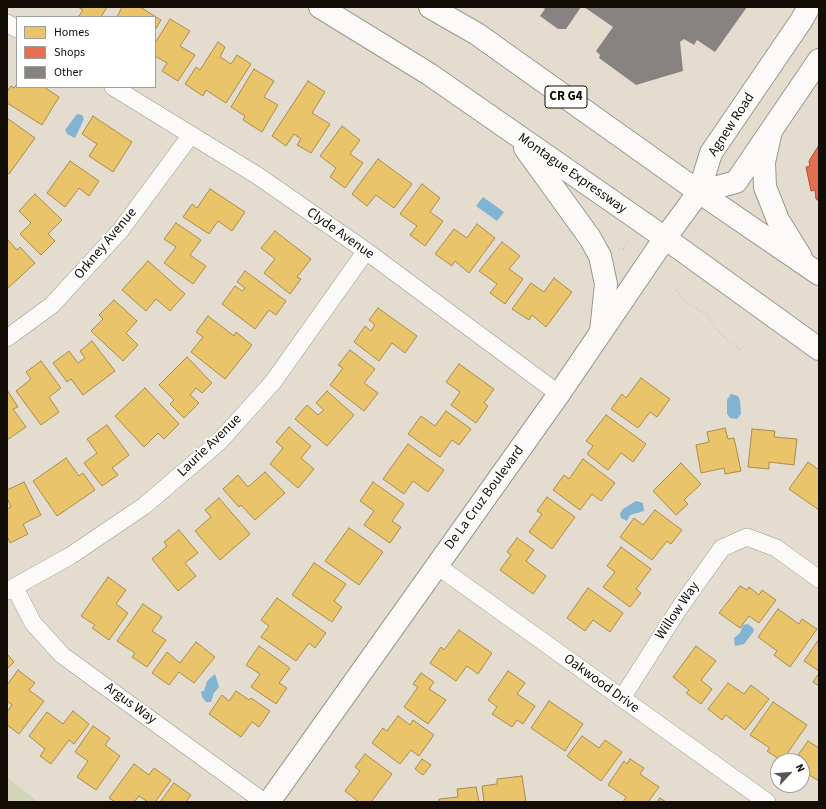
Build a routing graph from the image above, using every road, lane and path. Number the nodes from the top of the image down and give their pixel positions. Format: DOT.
graph roads {
  1 [pos="320,7"];
  2 [pos="430,7"];
  3 [pos="809,7"];
  4 [pos="7,23"];
  5 [pos="16,28"];
  6 [pos="817,69"];
  7 [pos="115,88"];
  8 [pos="771,130"];
  9 [pos="191,135"];
  10 [pos="516,136"];
  11 [pos="699,192"];
  12 [pos="665,238"];
  13 [pos="628,240"];
  14 [pos="366,251"];
  15 [pos="626,252"];
  16 [pos="813,270"];
  17 [pos="676,290"];
  18 [pos="601,332"];
  19 [pos="7,338"];
  20 [pos="819,349"];
  21 [pos="741,350"];
  22 [pos="560,394"];
  23 [pos="436,565"];
  24 [pos="819,579"];
  25 [pos="11,589"];
  26 [pos="622,698"];
  27 [pos="264,802"];
  28 [pos="269,802"];
  29 [pos="767,802"];
  1 -- 10 [label="main road, Montague Expressway"];
  2 -- 11 [label="main road, CR G4"];
  3 -- 11 [label="main road, Agnew Road"];
  4 -- 5 [label="street"];
  6 -- 8 [label="main road"];
  7 -- 9 [label="street, Clyde Avenue"];
  8 -- 11 [label="main road"];
  8 -- 16 [label="main road"];
  9 -- 14 [label="street, Clyde Avenue"];
  9 -- 19 [label="street, Orkney Avenue"];
  10 -- 12 [label="main road, Montague Expressway"];
  10 -- 18 [label="main road"];
  11 -- 12 [label="main road, De La Cruz Boulevard"];
  11 -- 16 [label="main road, CR G4"];
  12 -- 18 [label="main road, De La Cruz Boulevard"];
  12 -- 20 [label="main road, Montague Expressway"];
  13 -- 15 [label="path"];
  14 -- 22 [label="street, Clyde Avenue"];
  14 -- 25 [label="street, Laurie Avenue"];
  17 -- 21 [label="path"];
  18 -- 22 [label="main road, De La Cruz Boulevard"];
  22 -- 23 [label="main road, De La Cruz Boulevard"];
  23 -- 26 [label="street, Oakwood Drive"];
  23 -- 28 [label="main road, De La Cruz Boulevard"];
  24 -- 26 [label="street, Willow Way"];
  25 -- 27 [label="street, Argus Way"];
  26 -- 29 [label="street, Oakwood Drive"];
}
